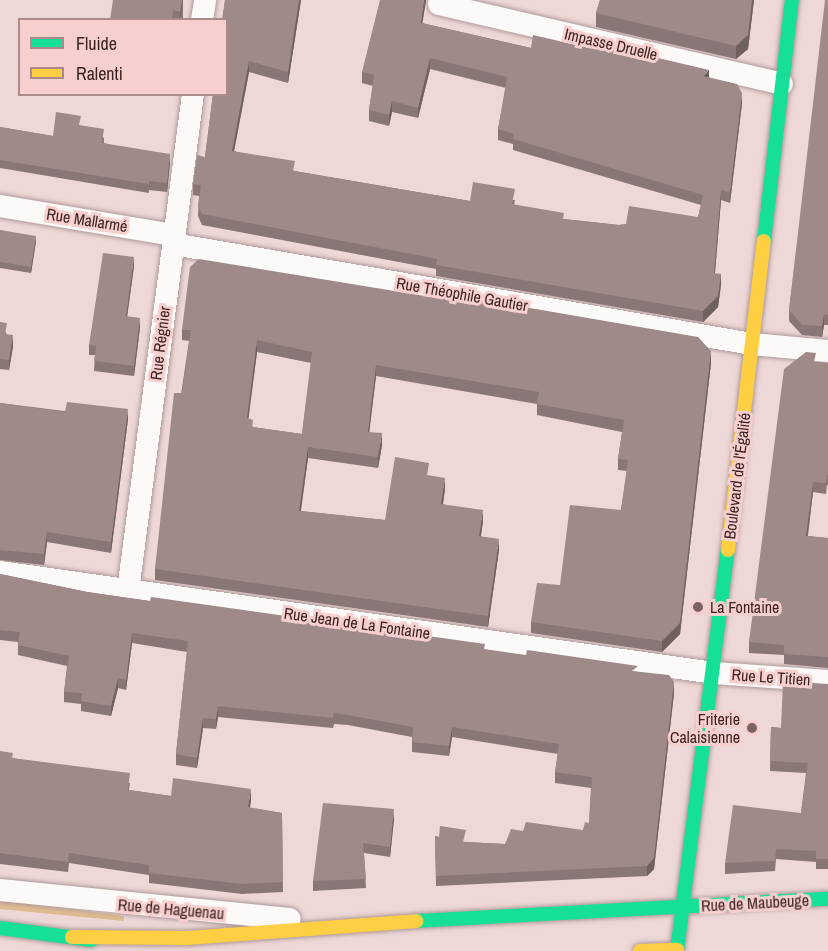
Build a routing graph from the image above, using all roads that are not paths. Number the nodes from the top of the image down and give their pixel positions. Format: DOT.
graph roads {
  1 [pos="205,0"];
  2 [pos="792,0"];
  3 [pos="439,4"];
  4 [pos="202,18"];
  5 [pos="782,84"];
  6 [pos="192,96"];
  7 [pos="0,206"];
  8 [pos="174,239"];
  9 [pos="752,344"];
  10 [pos="828,351"];
  11 [pos="0,572"];
  12 [pos="128,591"];
  13 [pos="714,673"];
  14 [pos="828,681"];
  15 [pos="0,890"];
  16 [pos="828,899"];
  17 [pos="682,907"];
  18 [pos="342,925"];
  19 [pos="0,928"];
  20 [pos="72,937"];
  21 [pos="677,950"];
  22 [pos="155,951"];
  23 [pos="640,951"];
  1 -- 4 [label="street"];
  2 -- 5 [label="main road, Boulevard de l'Égalité"];
  3 -- 5 [label="street, Impasse Druelle"];
  5 -- 9 [label="main road, Boulevard de l'Égalité"];
  6 -- 8 [label="street, Rue Régnier"];
  7 -- 8 [label="street, Rue Mallarmé"];
  8 -- 9 [label="street, Rue Théophile Gautier"];
  8 -- 12 [label="street, Rue Régnier"];
  9 -- 10 [label="street, Rue Théophile Gautier"];
  9 -- 13 [label="main road, Boulevard de l'Égalité"];
  11 -- 12 [label="street, Rue Jean de La Fontaine"];
  12 -- 13 [label="street, Rue Jean de La Fontaine"];
  13 -- 14 [label="street, Rue Le Titien"];
  13 -- 17 [label="main road, Boulevard de l'Égalité"];
  15 -- 18 [label="street, Rue de Haguenau"];
  16 -- 17 [label="main road, Rue de Maubeuge"];
  17 -- 18 [label="main road, Rue de Haguenau"];
  17 -- 21 [label="main road, Boulevard de l'Égalité"];
  18 -- 20 [label="main road, Rue de Haguenau"];
  19 -- 20 [label="main road, Rue de Haguenau"];
  20 -- 22 [label="main road, Rue de Haguenau"];
  21 -- 23 [label="main road"];
}
